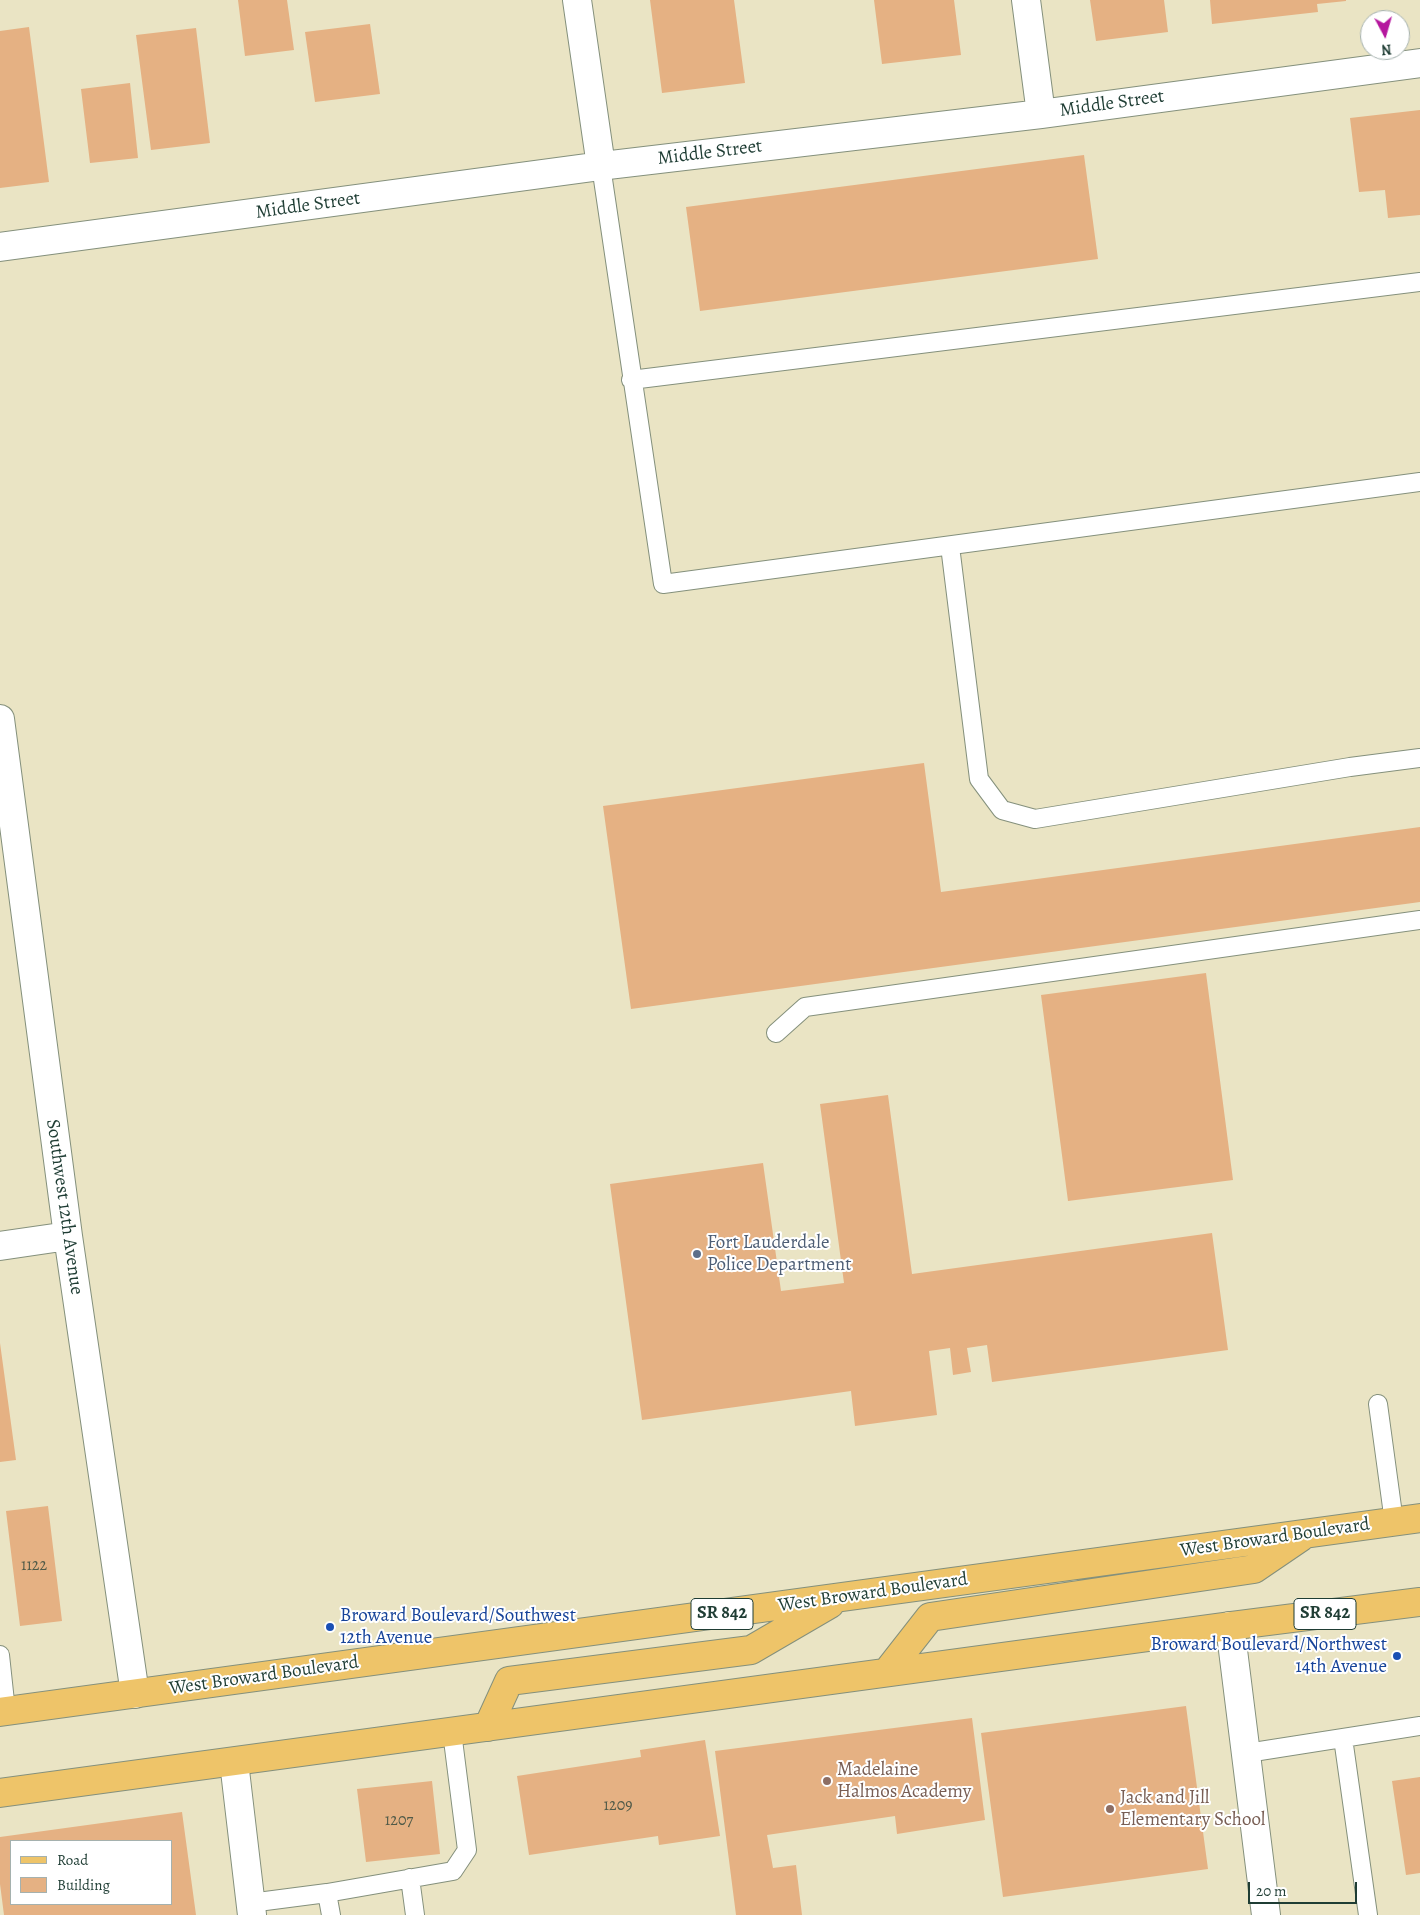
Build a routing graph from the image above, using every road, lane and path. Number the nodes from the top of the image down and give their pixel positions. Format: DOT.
graph roads {
  1 [pos="577,0"];
  2 [pos="1026,0"];
  3 [pos="1420,63"];
  4 [pos="1042,114"];
  5 [pos="601,166"];
  6 [pos="0,247"];
  7 [pos="1420,282"];
  8 [pos="631,380"];
  9 [pos="1420,482"];
  10 [pos="950,546"];
  11 [pos="0,719"];
  12 [pos="2,746"];
  13 [pos="1420,758"];
  14 [pos="1420,920"];
  15 [pos="776,1034"];
  16 [pos="68,1236"];
  17 [pos="0,1246"];
  18 [pos="1378,1404"];
  19 [pos="1407,1520"];
  20 [pos="1306,1534"];
  21 [pos="840,1598"];
  22 [pos="1420,1602"];
  23 [pos="1230,1626"];
  24 [pos="0,1655"];
  25 [pos="887,1672"];
  26 [pos="135,1694"];
  27 [pos="3,1712"];
  28 [pos="1420,1726"];
  29 [pos="488,1727"];
  30 [pos="452,1732"];
  31 [pos="1343,1738"];
  32 [pos="1246,1754"];
  33 [pos="234,1762"];
  34 [pos="0,1793"];
  35 [pos="410,1878"];
  36 [pos="327,1893"];
  37 [pos="251,1909"];
  38 [pos="331,1915"];
  39 [pos="416,1915"];
  40 [pos="1263,1915"];
  41 [pos="1368,1915"];
  1 -- 5 [label="street"];
  2 -- 4 [label="street"];
  3 -- 4 [label="street, Middle Street"];
  4 -- 5 [label="street, Middle Street"];
  5 -- 6 [label="street, Middle Street"];
  5 -- 8 [label="lane"];
  7 -- 8 [label="lane"];
  8 -- 10 [label="lane"];
  9 -- 10 [label="lane"];
  10 -- 13 [label="lane"];
  11 -- 12 [label="street, Southwest 12th Avenue"];
  12 -- 16 [label="street, Southwest 12th Avenue"];
  14 -- 15 [label="lane"];
  16 -- 17 [label="street"];
  16 -- 26 [label="street, Southwest 12th Avenue"];
  18 -- 19 [label="lane"];
  19 -- 20 [label="main road, West Broward Boulevard / SR 842"];
  20 -- 21 [label="main road, West Broward Boulevard / SR 842"];
  20 -- 25 [label="main road"];
  21 -- 26 [label="main road, West Broward Boulevard / SR 842"];
  21 -- 29 [label="main road"];
  22 -- 23 [label="main road, SR 842"];
  23 -- 25 [label="main road, SR 842"];
  23 -- 32 [label="street"];
  24 -- 27 [label="lane"];
  25 -- 29 [label="main road, SR 842"];
  26 -- 27 [label="main road, West Broward Boulevard / SR 842"];
  28 -- 31 [label="lane"];
  29 -- 30 [label="main road, SR 842"];
  30 -- 33 [label="main road, SR 842"];
  30 -- 35 [label="lane"];
  31 -- 32 [label="lane"];
  31 -- 41 [label="lane"];
  32 -- 40 [label="street"];
  33 -- 34 [label="main road, SR 842"];
  33 -- 37 [label="street"];
  35 -- 36 [label="lane"];
  35 -- 39 [label="lane"];
  36 -- 37 [label="lane"];
  36 -- 38 [label="lane"];
}
